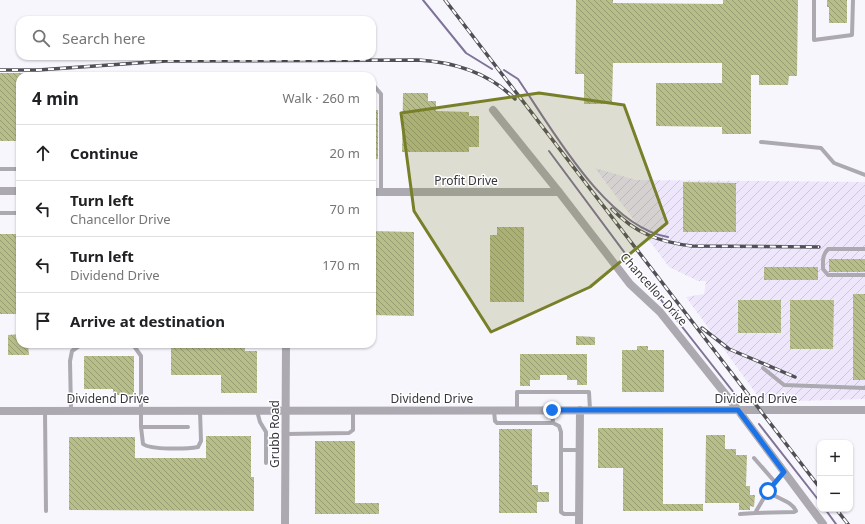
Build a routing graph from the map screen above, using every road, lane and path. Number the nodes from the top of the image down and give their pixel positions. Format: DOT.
graph roads {
  1 [pos="814,0"];
  2 [pos="853,0"];
  3 [pos="376,88"];
  4 [pos="493,110"];
  5 [pos="761,142"];
  6 [pos="0,169"];
  7 [pos="16,169"];
  8 [pos="865,175"];
  9 [pos="0,191"];
  10 [pos="16,191"];
  11 [pos="376,192"];
  12 [pos="560,192"];
  13 [pos="0,213"];
  14 [pos="16,213"];
  15 [pos="865,249"];
  16 [pos="865,275"];
  17 [pos="76,348"];
  18 [pos="136,348"];
  19 [pos="286,348"];
  20 [pos="763,368"];
  21 [pos="865,388"];
  22 [pos="71,410"];
  23 [pos="140,410"];
  24 [pos="200,410"];
  25 [pos="257,410"];
  26 [pos="286,410"];
  27 [pos="353,410"];
  28 [pos="494,410"];
  29 [pos="517,410"];
  30 [pos="552,410"];
  31 [pos="580,410"];
  32 [pos="590,410"];
  33 [pos="738,410"];
  34 [pos="865,410"];
  35 [pos="0,411"];
  36 [pos="45,411"];
  37 [pos="553,423"];
  38 [pos="188,426"];
  39 [pos="141,427"];
  40 [pos="286,434"];
  41 [pos="561,450"];
  42 [pos="580,450"];
  43 [pos="754,458"];
  44 [pos="266,463"];
  45 [pos="784,472"];
  46 [pos="775,482"];
  47 [pos="768,491"];
  48 [pos="46,511"];
  49 [pos="755,513"];
  50 [pos="579,514"];
  51 [pos="740,514"];
  52 [pos="285,524"];
  53 [pos="579,524"];
  54 [pos="823,524"];
  1 -- 2 [label="lane"];
  3 -- 11 [label="lane"];
  4 -- 12 [label="street, Chancellor Drive"];
  5 -- 8 [label="lane"];
  6 -- 7 [label="lane"];
  9 -- 10 [label="street"];
  11 -- 12 [label="street, Profit Drive"];
  12 -- 33 [label="street, Chancellor Drive"];
  13 -- 14 [label="lane"];
  15 -- 16 [label="lane"];
  17 -- 22 [label="lane"];
  18 -- 23 [label="lane"];
  19 -- 26 [label="street, Grubb Road"];
  20 -- 21 [label="lane"];
  22 -- 23 [label="street, Dividend Drive"];
  22 -- 36 [label="street, Dividend Drive"];
  23 -- 24 [label="street, Dividend Drive"];
  23 -- 39 [label="lane"];
  24 -- 25 [label="street, Dividend Drive"];
  24 -- 39 [label="lane"];
  25 -- 26 [label="street, Dividend Drive"];
  25 -- 44 [label="lane"];
  26 -- 27 [label="street, Dividend Drive"];
  26 -- 40 [label="street, Grubb Road"];
  27 -- 28 [label="street, Dividend Drive"];
  27 -- 40 [label="lane"];
  28 -- 29 [label="street, Dividend Drive"];
  28 -- 37 [label="lane"];
  29 -- 30 [label="street, Dividend Drive"];
  29 -- 32 [label="lane"];
  30 -- 31 [label="street, Dividend Drive"];
  30 -- 37 [label="lane"];
  31 -- 32 [label="street, Dividend Drive"];
  31 -- 42 [label="street"];
  32 -- 33 [label="street, Dividend Drive"];
  33 -- 34 [label="street, Dividend Drive"];
  33 -- 45 [label="street, Chancellor Drive"];
  35 -- 36 [label="street, Dividend Drive"];
  36 -- 48 [label="lane"];
  37 -- 41 [label="lane"];
  38 -- 39 [label="lane"];
  40 -- 52 [label="street, Grubb Road"];
  41 -- 42 [label="lane"];
  41 -- 50 [label="lane"];
  42 -- 50 [label="street"];
  43 -- 46 [label="lane"];
  45 -- 46 [label="lane"];
  45 -- 54 [label="street, Chancellor Drive"];
  46 -- 47 [label="lane"];
  47 -- 49 [label="lane"];
  47 -- 49 [label="lane"];
  49 -- 51 [label="lane"];
  50 -- 53 [label="street"];
}
